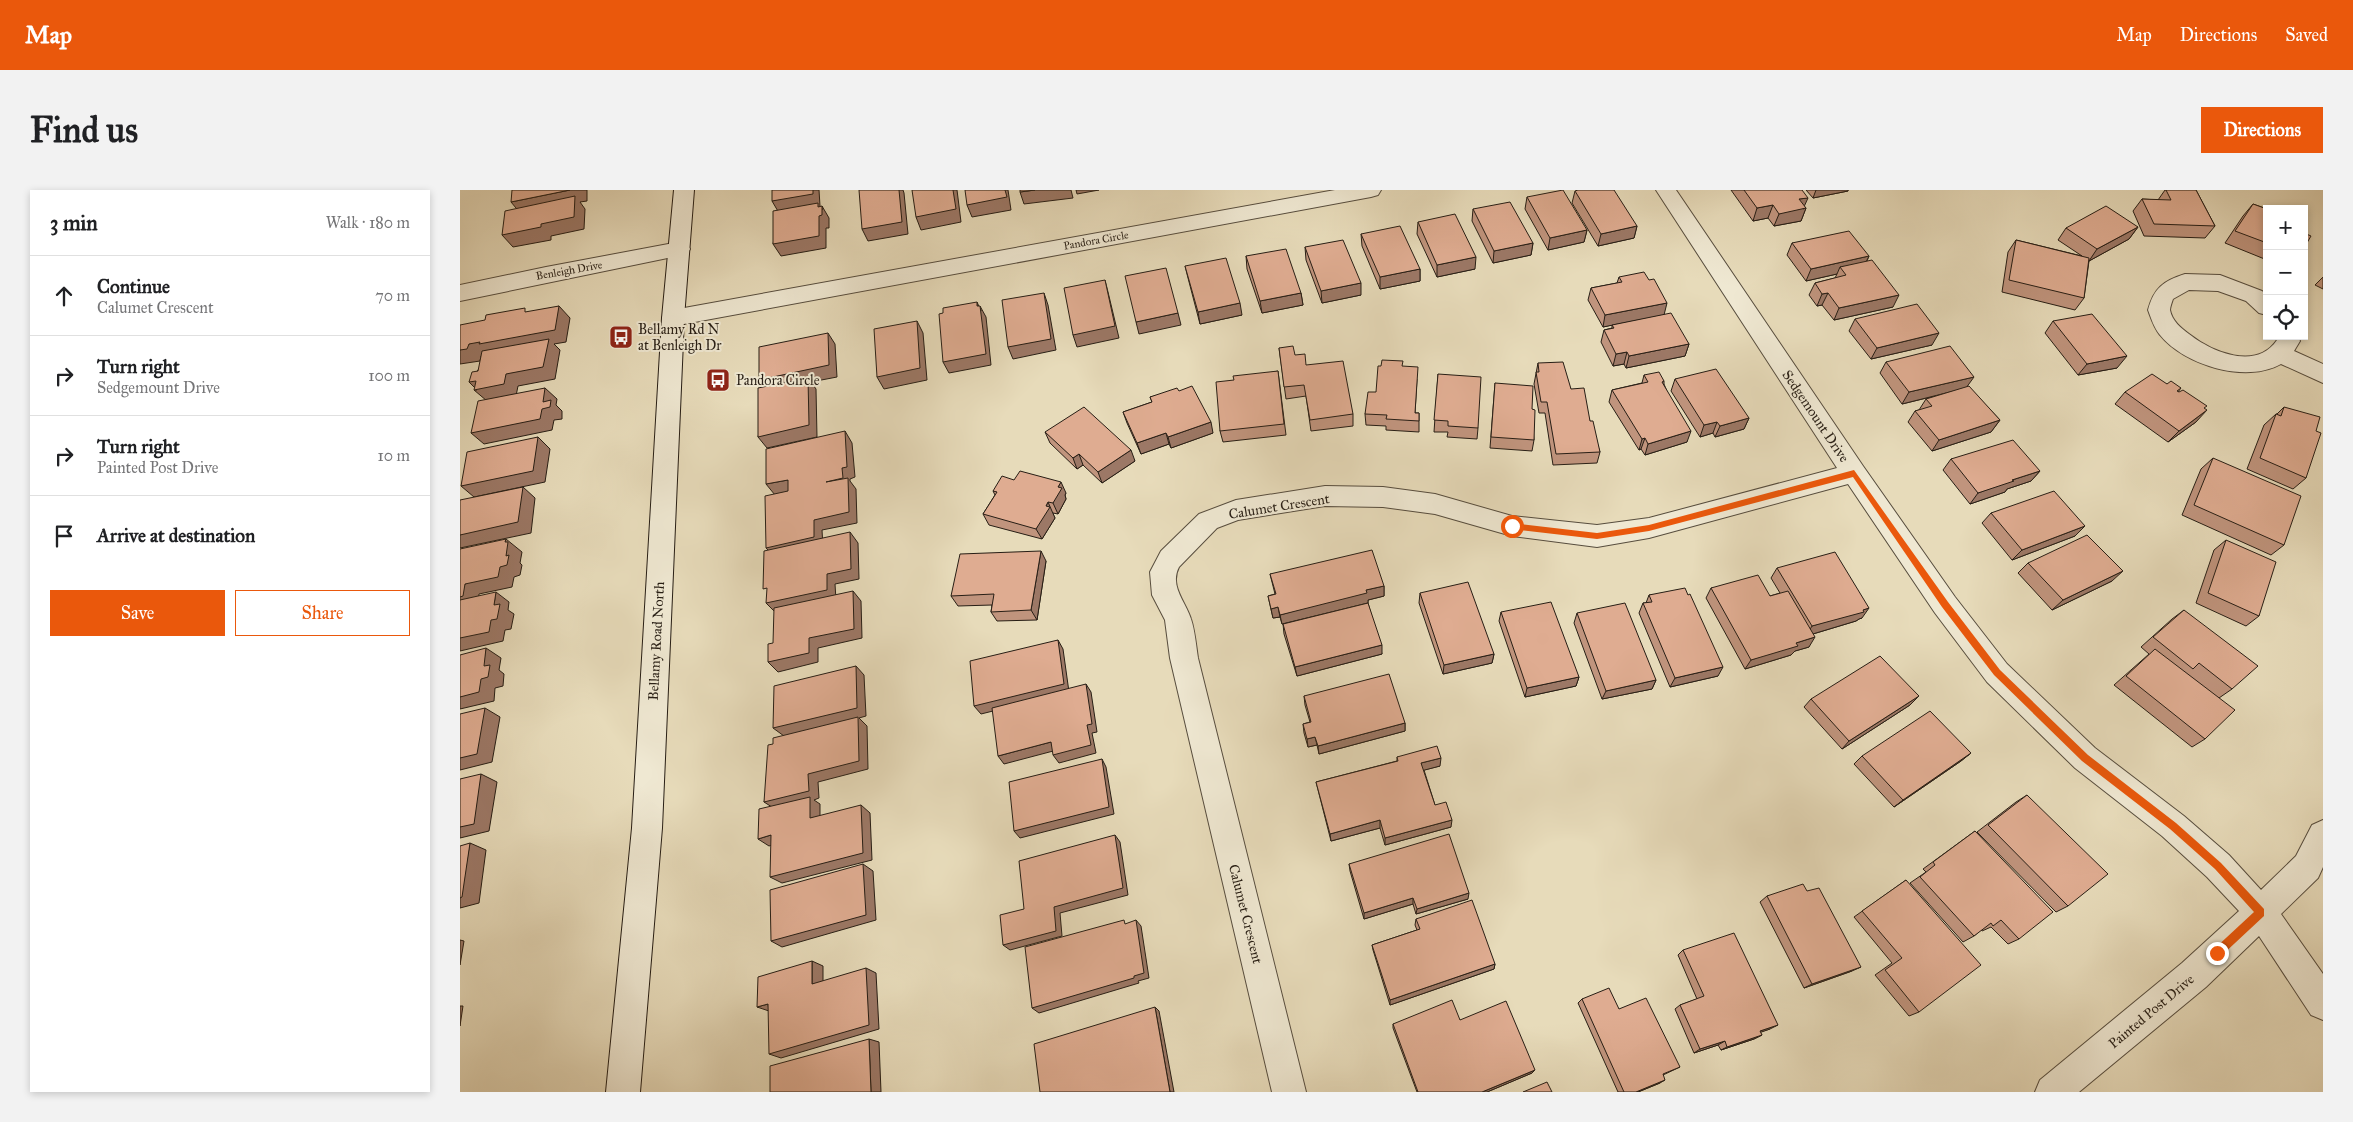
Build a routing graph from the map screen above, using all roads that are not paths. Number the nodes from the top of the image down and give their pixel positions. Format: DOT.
graph roads {
  1 [pos="684,190"];
  2 [pos="1371,190"];
  3 [pos="1666,190"];
  4 [pos="679,249"];
  5 [pos="460,293"];
  6 [pos="2263,304"];
  7 [pos="673,318"];
  8 [pos="2284,345"];
  9 [pos="2323,374"];
  10 [pos="1854,473"];
  11 [pos="2323,835"];
  12 [pos="2261,912"];
  13 [pos="2323,1003"];
  14 [pos="623,1092"];
  15 [pos="1289,1092"];
  16 [pos="2052,1092"];
  1 -- 4 [label="street, Bellamy Road North"];
  2 -- 7 [label="street, Pandora Circle"];
  3 -- 10 [label="street, Sedgemount Drive"];
  4 -- 5 [label="street, Benleigh Drive"];
  4 -- 7 [label="street, Bellamy Road North"];
  6 -- 8 [label="street"];
  7 -- 14 [label="street, Bellamy Road North"];
  8 -- 9 [label="street"];
  10 -- 12 [label="street, Sedgemount Drive"];
  10 -- 15 [label="street, Calumet Crescent"];
  11 -- 12 [label="street, Painted Post Drive"];
  12 -- 13 [label="street, Sedgemount Drive"];
  12 -- 16 [label="street, Painted Post Drive"];
}
